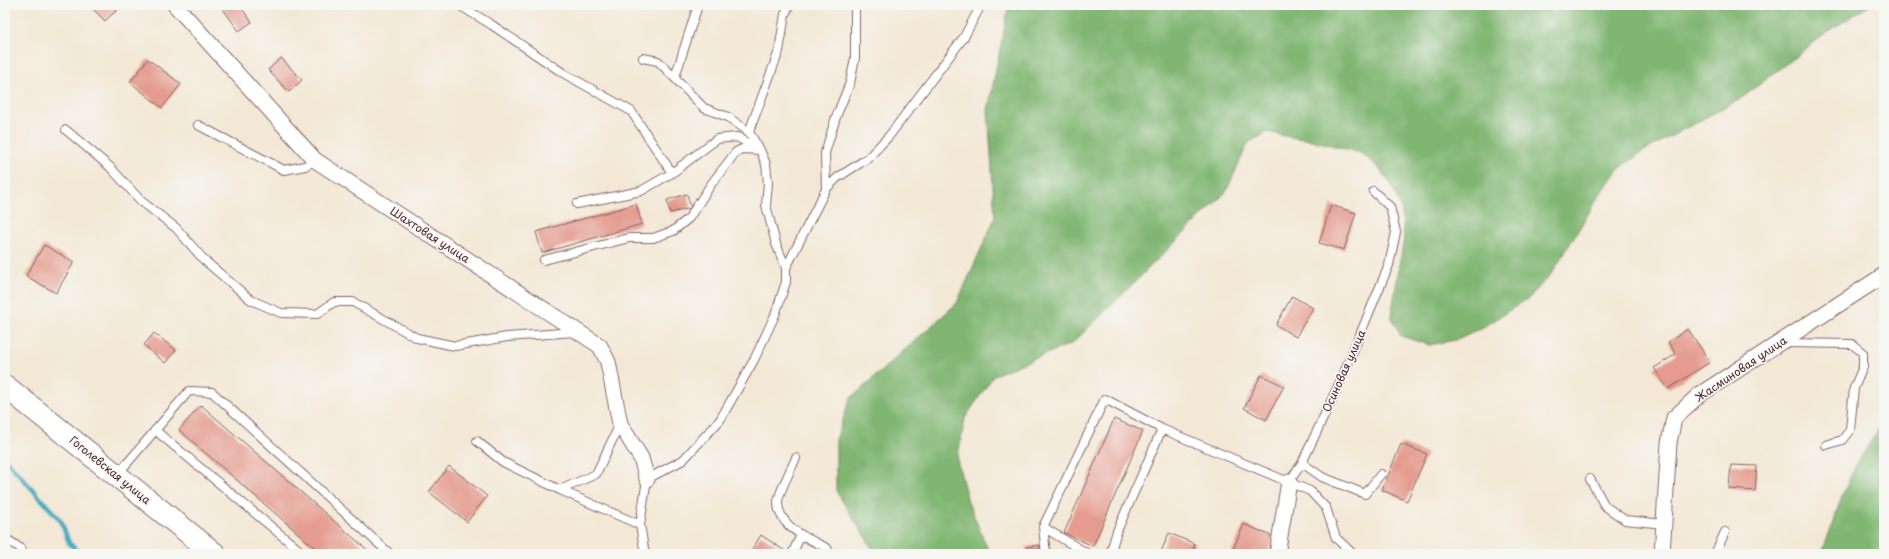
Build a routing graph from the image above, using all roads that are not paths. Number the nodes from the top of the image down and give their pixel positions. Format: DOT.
graph roads {
  1 [pos="175,5"];
  2 [pos="458,5"];
  3 [pos="698,5"];
  4 [pos="790,5"];
  5 [pos="855,5"];
  6 [pos="981,5"];
  7 [pos="643,58"];
  8 [pos="675,77"];
  9 [pos="198,124"];
  10 [pos="66,130"];
  11 [pos="749,132"];
  12 [pos="760,150"];
  13 [pos="315,160"];
  14 [pos="672,173"];
  15 [pos="826,189"];
  16 [pos="1373,191"];
  17 [pos="577,204"];
  18 [pos="544,260"];
  19 [pos="786,268"];
  20 [pos="1884,275"];
  21 [pos="578,331"];
  22 [pos="1780,343"];
  23 [pos="5,386"];
  24 [pos="620,424"];
  25 [pos="1162,429"];
  26 [pos="155,430"];
  27 [pos="477,441"];
  28 [pos="1826,445"];
  29 [pos="796,458"];
  30 [pos="1302,463"];
  31 [pos="1380,474"];
  32 [pos="116,476"];
  33 [pos="647,479"];
  34 [pos="1590,479"];
  35 [pos="1289,482"];
  36 [pos="560,490"];
  37 [pos="1664,524"];
  38 [pos="640,525"];
  39 [pos="1044,527"];
  40 [pos="1725,532"];
  41 [pos="802,536"];
  42 [pos="5,538"];
  43 [pos="24,554"];
  44 [pos="215,554"];
  45 [pos="304,554"];
  46 [pos="390,554"];
  47 [pos="645,554"];
  48 [pos="792,554"];
  49 [pos="830,554"];
  50 [pos="1046,554"];
  51 [pos="1088,554"];
  52 [pos="1110,554"];
  53 [pos="1277,554"];
  54 [pos="1353,554"];
  55 [pos="1662,554"];
  56 [pos="1715,554"];
  1 -- 13 [label="street, Шахтовая улица"];
  2 -- 14 [label="lane"];
  3 -- 8 [label="lane"];
  4 -- 11 [label="lane"];
  5 -- 15 [label="lane"];
  6 -- 15 [label="lane"];
  7 -- 8 [label="lane"];
  8 -- 11 [label="lane"];
  9 -- 13 [label="lane"];
  10 -- 21 [label="lane"];
  11 -- 12 [label="lane"];
  12 -- 14 [label="lane"];
  12 -- 18 [label="lane"];
  12 -- 19 [label="lane"];
  13 -- 21 [label="street, Шахтовая улица"];
  14 -- 17 [label="lane"];
  15 -- 19 [label="lane"];
  16 -- 30 [label="lane, Осиновая улица"];
  19 -- 33 [label="lane"];
  20 -- 22 [label="street, Жасминовая улица"];
  21 -- 24 [label="street, Шахтовая улица"];
  22 -- 28 [label="lane"];
  22 -- 37 [label="street, Жасминовая улица"];
  23 -- 32 [label="main road, Гоголевская улица"];
  24 -- 33 [label="street, Шахтовая улица"];
  24 -- 36 [label="lane"];
  25 -- 35 [label="lane"];
  25 -- 39 [label="lane"];
  25 -- 52 [label="lane"];
  26 -- 32 [label="lane"];
  26 -- 45 [label="lane"];
  26 -- 46 [label="lane"];
  27 -- 36 [label="lane"];
  29 -- 41 [label="lane"];
  30 -- 31 [label="lane"];
  30 -- 35 [label="lane, Осиновая улица"];
  32 -- 44 [label="main road, Гоголевская улица"];
  33 -- 38 [label="lane"];
  34 -- 37 [label="lane"];
  35 -- 53 [label="street, Осиновая улица"];
  35 -- 54 [label="lane"];
  36 -- 38 [label="lane"];
  37 -- 55 [label="street, Жасминовая улица"];
  38 -- 47 [label="lane"];
  39 -- 50 [label="lane"];
  39 -- 51 [label="lane"];
  40 -- 56 [label="lane"];
  41 -- 48 [label="lane"];
  41 -- 49 [label="lane"];
  42 -- 43 [label="lane"];
}
